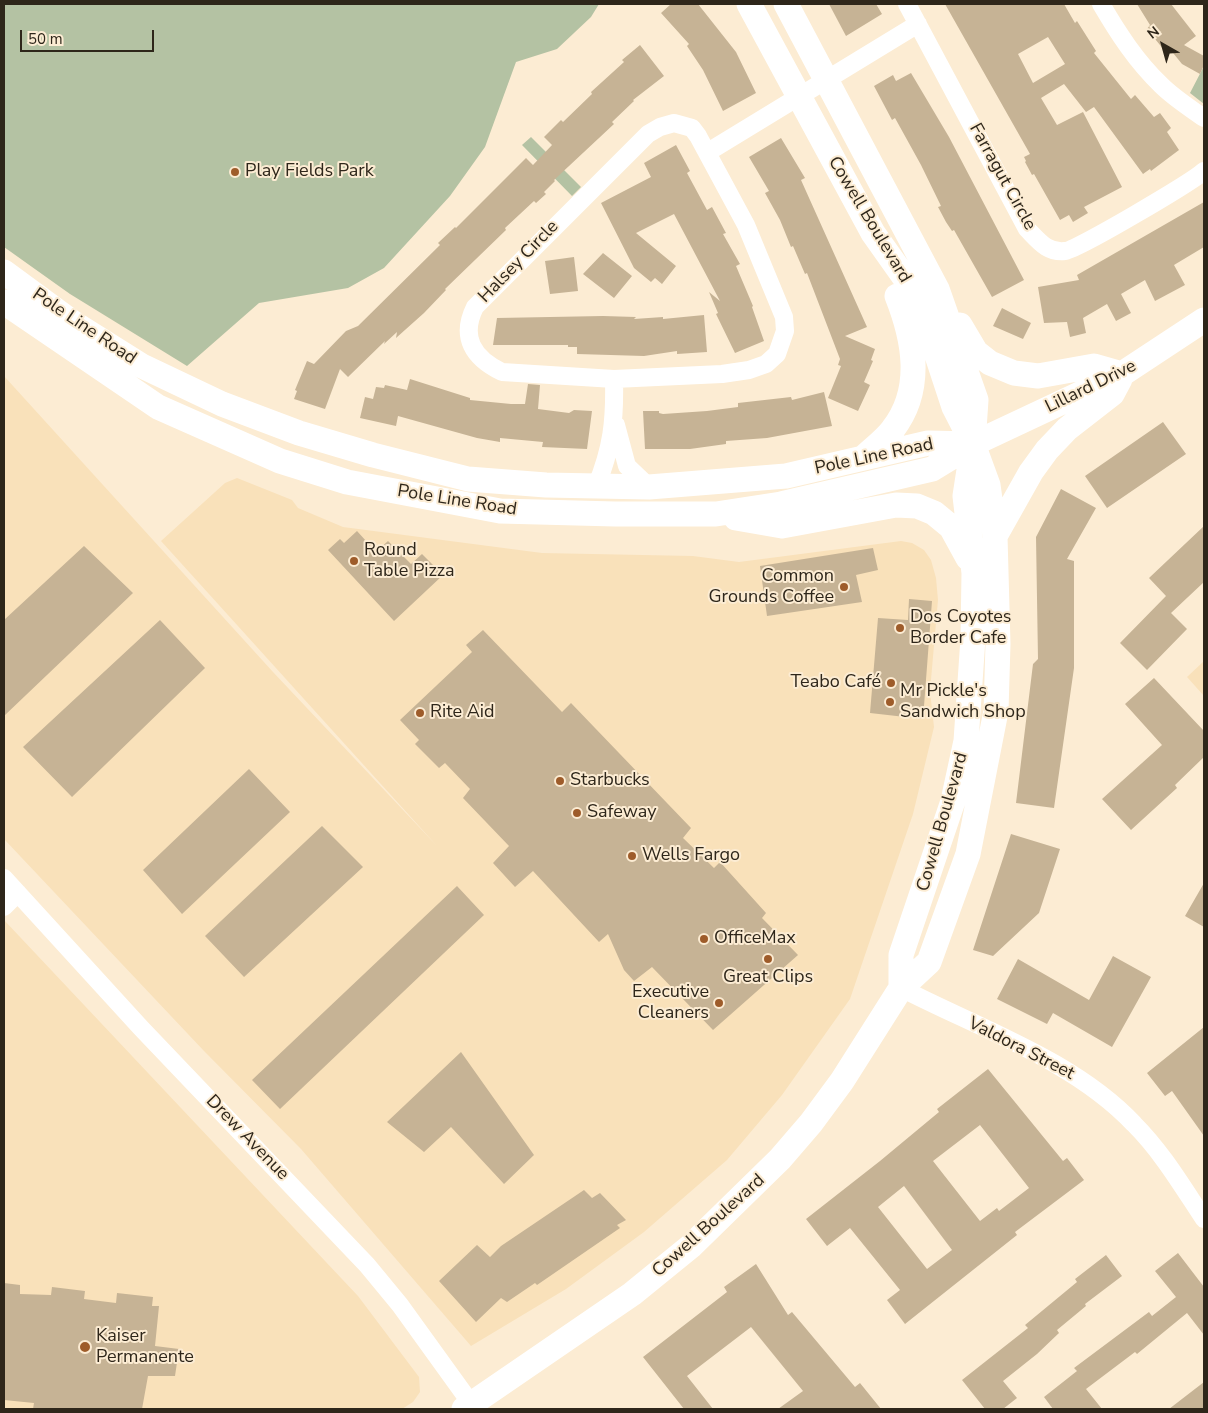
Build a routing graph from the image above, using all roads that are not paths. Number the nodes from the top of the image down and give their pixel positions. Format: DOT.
graph roads {
  1 [pos="749,4"];
  2 [pos="786,4"];
  3 [pos="907,4"];
  4 [pos="1101,4"];
  5 [pos="918,24"];
  6 [pos="827,80"];
  7 [pos="798,97"];
  8 [pos="1204,118"];
  9 [pos="708,152"];
  10 [pos="1204,171"];
  11 [pos="873,233"];
  12 [pos="4,272"];
  13 [pos="937,289"];
  14 [pos="4,302"];
  15 [pos="1204,320"];
  16 [pos="1122,374"];
  17 [pos="614,379"];
  18 [pos="615,419"];
  19 [pos="973,444"];
  20 [pos="862,458"];
  21 [pos="596,487"];
  22 [pos="649,487"];
  23 [pos="716,514"];
  24 [pos="995,536"];
  25 [pos="974,573"];
  26 [pos="4,878"];
  27 [pos="18,893"];
  28 [pos="4,907"];
  29 [pos="901,988"];
  30 [pos="1204,1219"];
  31 [pos="470,1408"];
  1 -- 7 [label="main road, Cowell Boulevard"];
  2 -- 6 [label="main road, Cowell Boulevard"];
  3 -- 5 [label="street, Farragut Circle"];
  4 -- 8 [label="street"];
  5 -- 6 [label="street"];
  5 -- 10 [label="street, Farragut Circle"];
  6 -- 7 [label="street"];
  6 -- 13 [label="main road, Cowell Boulevard"];
  7 -- 9 [label="street"];
  7 -- 11 [label="main road, Cowell Boulevard"];
  9 -- 17 [label="street, Halsey Circle"];
  9 -- 17 [label="street, Halsey Circle"];
  11 -- 19 [label="main road, Cowell Boulevard"];
  11 -- 20 [label="main road"];
  12 -- 21 [label="main road, Pole Line Road"];
  13 -- 16 [label="main road"];
  13 -- 19 [label="main road, Cowell Boulevard"];
  14 -- 23 [label="main road, Pole Line Road"];
  15 -- 16 [label="main road, Lillard Drive"];
  16 -- 19 [label="main road, Lillard Drive"];
  16 -- 24 [label="main road"];
  17 -- 18 [label="street"];
  18 -- 21 [label="street"];
  18 -- 22 [label="street"];
  19 -- 20 [label="main road, Pole Line Road"];
  19 -- 23 [label="main road, Pole Line Road"];
  19 -- 24 [label="main road, Cowell Boulevard"];
  19 -- 25 [label="main road, Cowell Boulevard"];
  20 -- 22 [label="main road, Pole Line Road"];
  21 -- 22 [label="main road, Pole Line Road"];
  23 -- 25 [label="main road"];
  24 -- 29 [label="main road, Cowell Boulevard"];
  25 -- 29 [label="main road, Cowell Boulevard"];
  26 -- 27 [label="street, Drew Avenue"];
  27 -- 28 [label="street"];
  27 -- 31 [label="street, Drew Avenue"];
  29 -- 30 [label="street, Valdora Street"];
  29 -- 31 [label="main road, Cowell Boulevard"];
}
